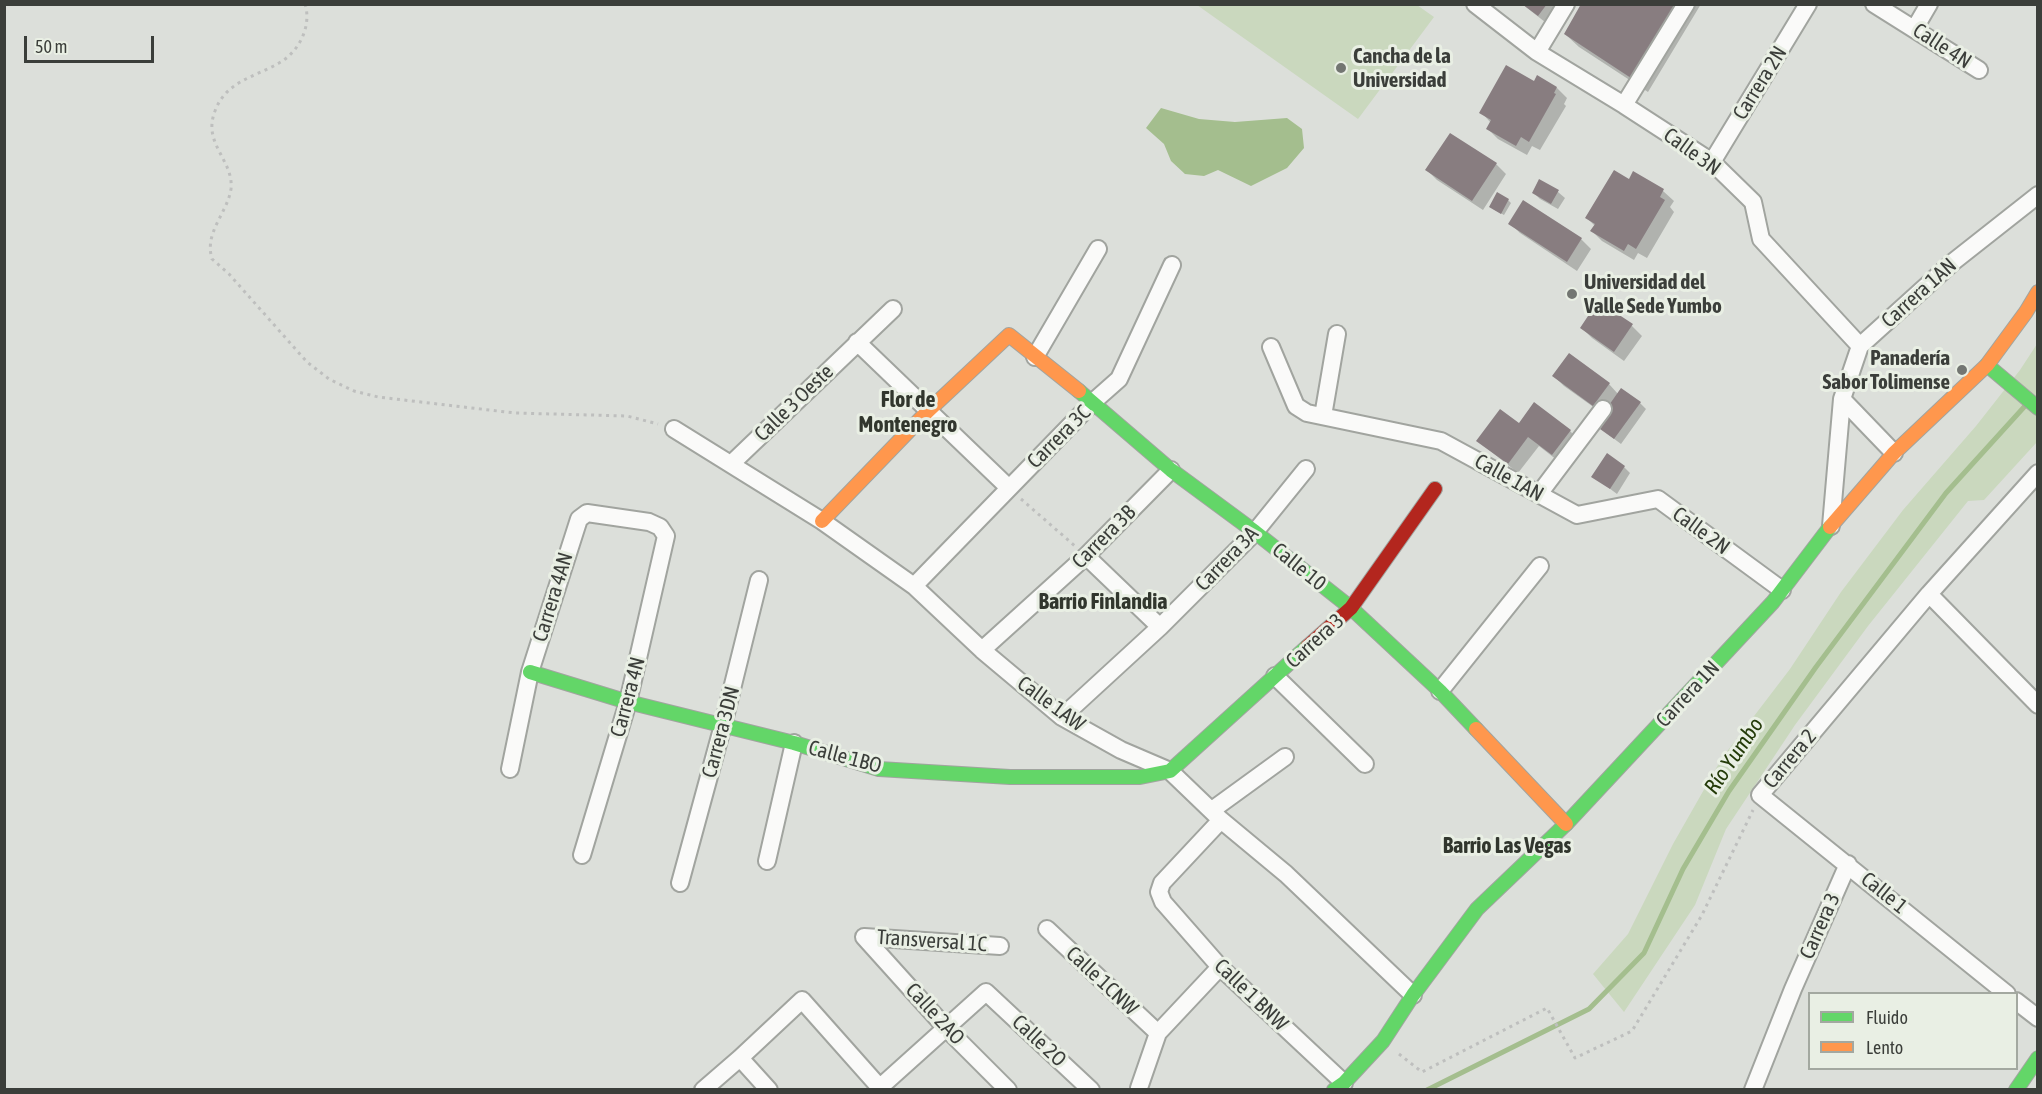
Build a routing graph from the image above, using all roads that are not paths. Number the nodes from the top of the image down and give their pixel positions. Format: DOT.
graph roads {
  1 [pos="1475,4"];
  2 [pos="1566,4"];
  3 [pos="1686,4"];
  4 [pos="1808,4"];
  5 [pos="1874,4"];
  6 [pos="1929,4"];
  7 [pos="1914,28"];
  8 [pos="1537,52"];
  9 [pos="1979,70"];
  10 [pos="1624,105"];
  11 [pos="1712,162"];
  12 [pos="2037,195"];
  13 [pos="1098,249"];
  14 [pos="1172,265"];
  15 [pos="2037,292"];
  16 [pos="893,309"];
  17 [pos="1337,334"];
  18 [pos="857,342"];
  19 [pos="1860,346"];
  20 [pos="1271,347"];
  21 [pos="1035,357"];
  22 [pos="1991,368"];
  23 [pos="1842,399"];
  24 [pos="1093,402"];
  25 [pos="2037,408"];
  26 [pos="1603,409"];
  27 [pos="928,411"];
  28 [pos="1323,416"];
  29 [pos="674,429"];
  30 [pos="1894,453"];
  31 [pos="731,464"];
  32 [pos="1306,469"];
  33 [pos="1171,470"];
  34 [pos="2037,473"];
  35 [pos="1009,488"];
  36 [pos="1435,489"];
  37 [pos="1539,494"];
  38 [pos="1577,515"];
  39 [pos="822,521"];
  40 [pos="1831,526"];
  41 [pos="1255,532"];
  42 [pos="666,536"];
  43 [pos="1086,556"];
  44 [pos="1540,566"];
  45 [pos="759,580"];
  46 [pos="914,586"];
  47 [pos="1782,590"];
  48 [pos="1929,594"];
  49 [pos="1351,609"];
  50 [pos="1160,627"];
  51 [pos="982,650"];
  52 [pos="530,672"];
  53 [pos="1275,676"];
  54 [pos="1440,691"];
  55 [pos="628,702"];
  56 [pos="2037,705"];
  57 [pos="1062,717"];
  58 [pos="723,725"];
  59 [pos="794,743"];
  60 [pos="1285,757"];
  61 [pos="1365,764"];
  62 [pos="510,769"];
  63 [pos="1170,771"];
  64 [pos="1760,795"];
  65 [pos="1217,815"];
  66 [pos="1566,824"];
  67 [pos="582,855"];
  68 [pos="767,861"];
  69 [pos="1848,864"];
  70 [pos="680,883"];
  71 [pos="1047,929"];
  72 [pos="864,937"];
  73 [pos="1000,946"];
  74 [pos="1220,967"];
  75 [pos="2006,992"];
  76 [pos="1413,995"];
  77 [pos="2018,1003"];
  78 [pos="2037,1018"];
  79 [pos="946,1028"];
  80 [pos="1158,1033"];
  81 [pos="740,1058"];
  82 [pos="2037,1058"];
  83 [pos="1339,1086"];
  84 [pos="703,1089"];
  85 [pos="769,1089"];
  86 [pos="879,1089"];
  87 [pos="1008,1089"];
  88 [pos="1091,1089"];
  89 [pos="1139,1089"];
  90 [pos="1753,1089"];
  91 [pos="2016,1089"];
  1 -- 8 [label="street, Calle 3N"];
  2 -- 8 [label="street"];
  3 -- 10 [label="street"];
  4 -- 11 [label="street, Carrera 2N"];
  5 -- 7 [label="street, Calle 4N"];
  6 -- 7 [label="street"];
  7 -- 9 [label="street, Calle 4N"];
  8 -- 10 [label="street, Calle 3N"];
  10 -- 11 [label="street, Calle 3N"];
  11 -- 19 [label="street, Calle 3N"];
  12 -- 19 [label="street, Carrera 1AN"];
  13 -- 21 [label="street"];
  14 -- 24 [label="street, Carrera 3C"];
  15 -- 22 [label="street, Carrera 1N"];
  16 -- 18 [label="street"];
  17 -- 28 [label="street"];
  18 -- 27 [label="street"];
  18 -- 31 [label="street, Calle 3 Oeste"];
  19 -- 23 [label="street, Carrera 1AN"];
  20 -- 28 [label="street, Calle 1AN"];
  21 -- 24 [label="street, Calle 10"];
  21 -- 27 [label="street, Calle 10"];
  22 -- 25 [label="street"];
  22 -- 30 [label="street, Carrera 1N"];
  23 -- 30 [label="street"];
  23 -- 40 [label="street, Carrera 1AN"];
  24 -- 33 [label="street, Calle 10"];
  24 -- 35 [label="street, Carrera 3C"];
  26 -- 37 [label="street"];
  27 -- 35 [label="street"];
  27 -- 39 [label="street"];
  28 -- 37 [label="street, Calle 1AN"];
  29 -- 31 [label="street, Calle 1AW"];
  30 -- 40 [label="street, Carrera 1N"];
  31 -- 39 [label="street, Calle 1AW"];
  32 -- 41 [label="street, Carrera 3A"];
  33 -- 41 [label="street, Calle 10"];
  33 -- 43 [label="street, Carrera 3B"];
  34 -- 48 [label="street, Carrera 2"];
  35 -- 46 [label="street, Carrera 3C"];
  36 -- 49 [label="street, Carrera 3"];
  37 -- 38 [label="street, Calle 1AN"];
  38 -- 47 [label="street, Calle 2N"];
  39 -- 46 [label="street, Calle 1AW"];
  40 -- 47 [label="street, Carrera 1N"];
  41 -- 49 [label="street, Calle 10"];
  41 -- 50 [label="street, Carrera 3A"];
  42 -- 52 [label="street, Carrera 4AN"];
  42 -- 55 [label="street, Carrera 4N"];
  43 -- 50 [label="street"];
  43 -- 51 [label="street, Carrera 3B"];
  44 -- 54 [label="street"];
  45 -- 58 [label="street, Carrera 3DN"];
  46 -- 51 [label="street, Calle 1AW"];
  47 -- 66 [label="street, Carrera 1N"];
  48 -- 56 [label="street"];
  48 -- 64 [label="street, Carrera 2"];
  49 -- 53 [label="street, Carrera 3"];
  49 -- 54 [label="street, Calle 10"];
  50 -- 57 [label="street, Carrera 3A"];
  51 -- 57 [label="street, Calle 1AW"];
  52 -- 55 [label="street, Calle 1BO"];
  52 -- 62 [label="street, Carrera 4AN"];
  53 -- 61 [label="street"];
  53 -- 63 [label="street, Carrera 3"];
  54 -- 66 [label="street, Calle 10"];
  55 -- 58 [label="street, Calle 1BO"];
  55 -- 67 [label="street, Carrera 4N"];
  57 -- 63 [label="street, Calle 1AW"];
  58 -- 59 [label="street, Calle 1BO"];
  58 -- 70 [label="street, Carrera 3DN"];
  59 -- 63 [label="street, Calle 1BO"];
  59 -- 68 [label="street"];
  60 -- 65 [label="street"];
  63 -- 65 [label="street, Calle 1AW"];
  64 -- 69 [label="street, Calle 1"];
  65 -- 74 [label="street, Calle 1 BNW"];
  65 -- 76 [label="street, Calle 1AW"];
  66 -- 76 [label="street, Carrera 1N"];
  69 -- 75 [label="street, Calle 1"];
  69 -- 90 [label="street, Carrera 3"];
  71 -- 80 [label="street, Calle 1CNW"];
  72 -- 73 [label="street, Transversal 1C"];
  72 -- 79 [label="street, Calle 2AO"];
  74 -- 80 [label="street"];
  74 -- 83 [label="street, Calle 1 BNW"];
  76 -- 83 [label="street, Carrera 1N"];
  77 -- 78 [label="street"];
  79 -- 86 [label="street"];
  79 -- 87 [label="street, Calle 2AO"];
  79 -- 88 [label="street, Calle 2O"];
  80 -- 89 [label="street"];
  81 -- 84 [label="street"];
  81 -- 85 [label="street"];
  81 -- 86 [label="street"];
  82 -- 91 [label="street"];
}
